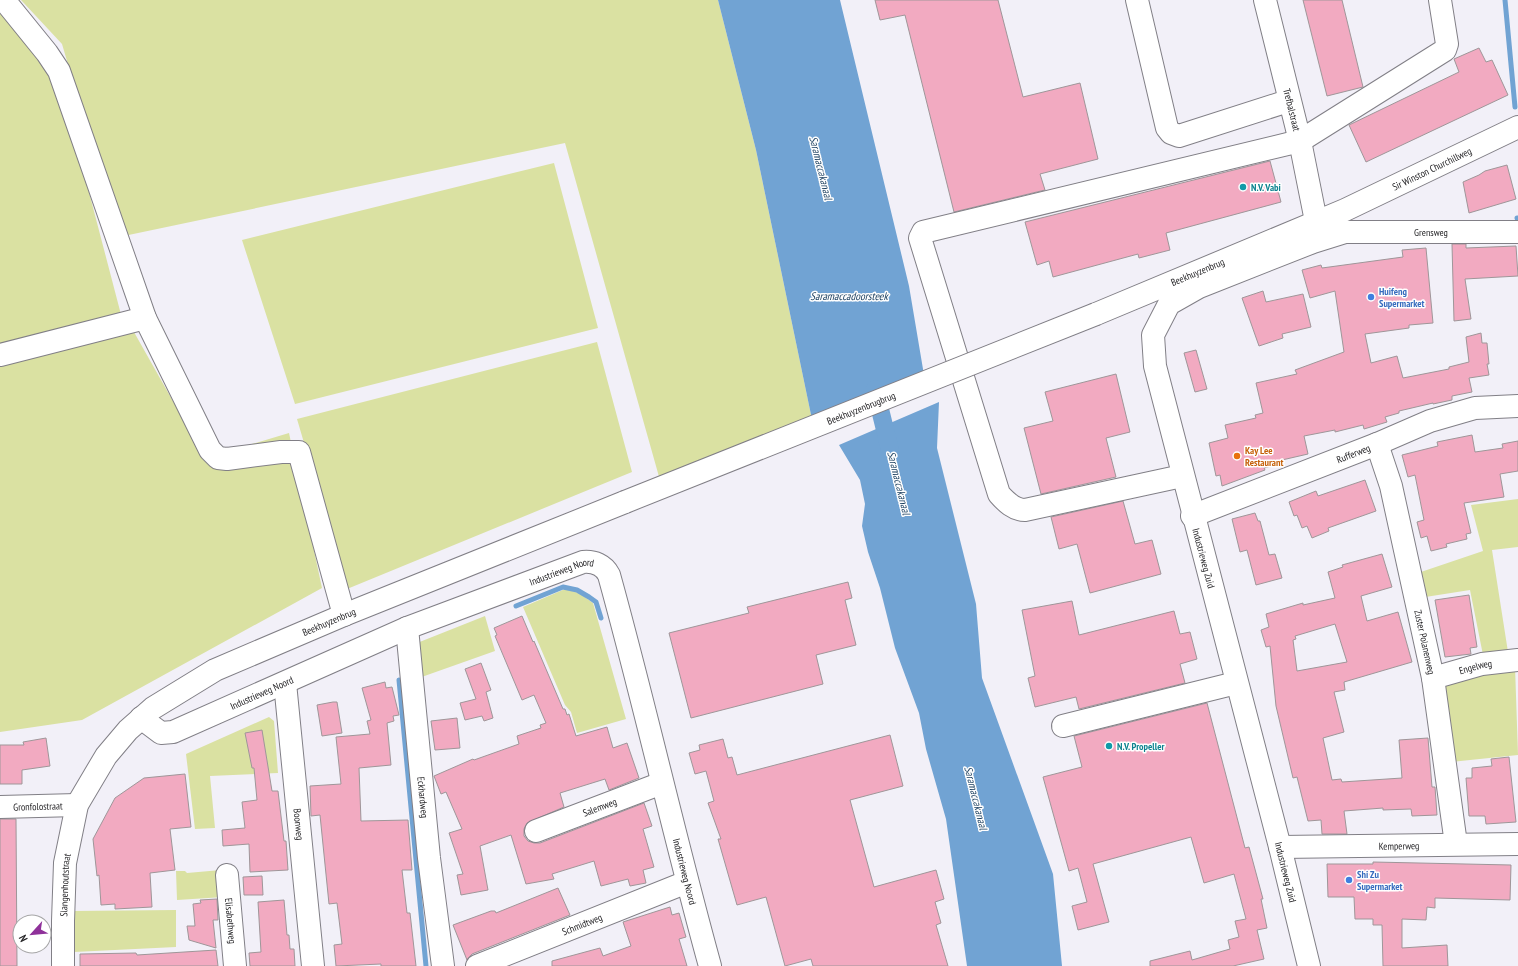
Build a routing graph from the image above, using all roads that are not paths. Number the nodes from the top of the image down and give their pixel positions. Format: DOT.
graph roads {
  1 [pos="4,0"];
  2 [pos="1137,0"];
  3 [pos="1265,0"];
  4 [pos="1440,0"];
  5 [pos="1288,101"];
  6 [pos="1518,127"];
  7 [pos="1300,141"];
  8 [pos="1345,210"];
  9 [pos="1309,231"];
  10 [pos="1345,232"];
  11 [pos="1518,232"];
  12 [pos="1096,314"];
  13 [pos="145,318"];
  14 [pos="0,355"];
  15 [pos="1518,406"];
  16 [pos="1377,444"];
  17 [pos="1182,476"];
  18 [pos="626,502"];
  19 [pos="1192,516"];
  20 [pos="344,615"];
  21 [pos="407,628"];
  22 [pos="1518,660"];
  23 [pos="1433,678"];
  24 [pos="1236,682"];
  25 [pos="285,683"];
  26 [pos="141,718"];
  27 [pos="1063,726"];
  28 [pos="662,783"];
  29 [pos="77,805"];
  30 [pos="0,807"];
  31 [pos="536,831"];
  32 [pos="1456,844"];
  33 [pos="1518,844"];
  34 [pos="1280,847"];
  35 [pos="228,875"];
  36 [pos="687,882"];
  37 [pos="63,966"];
  38 [pos="235,966"];
  39 [pos="313,966"];
  40 [pos="443,966"];
  41 [pos="477,966"];
  42 [pos="710,966"];
  43 [pos="1309,966"];
  1 -- 13 [label="street"];
  2 -- 5 [label="street"];
  3 -- 5 [label="street, Trefbalstraat"];
  4 -- 7 [label="street"];
  5 -- 7 [label="street, Trefbalstraat"];
  6 -- 8 [label="street, Sir Winston Churchillweg"];
  7 -- 9 [label="street, Trefbalstraat"];
  7 -- 17 [label="street"];
  8 -- 9 [label="street, Sir Winston Churchillweg"];
  8 -- 10 [label="street"];
  9 -- 10 [label="street, Grensweg"];
  9 -- 12 [label="street, Beekhuyzenbrug"];
  9 -- 17 [label="street, Industrieweg Zuid"];
  10 -- 11 [label="street, Grensweg"];
  12 -- 18 [label="street, Beekhuyzenbrugbrug, bridge"];
  13 -- 14 [label="street"];
  13 -- 20 [label="street"];
  15 -- 16 [label="street, Rufferweg"];
  16 -- 19 [label="street, Rufferweg"];
  16 -- 23 [label="street, Zuster Polanenweg"];
  17 -- 19 [label="street, Industrieweg Zuid"];
  18 -- 20 [label="street, Beekhuyzenbrug"];
  19 -- 24 [label="street, Industrieweg Zuid"];
  20 -- 26 [label="street, Beekhuyzenbrug"];
  21 -- 25 [label="street, Industrieweg Noord"];
  21 -- 28 [label="street, Industrieweg Noord"];
  21 -- 40 [label="street, Eckhardweg"];
  22 -- 23 [label="street, Engelweg"];
  23 -- 32 [label="street, Zuster Polanenweg"];
  24 -- 27 [label="street"];
  24 -- 34 [label="street, Industrieweg Zuid"];
  25 -- 26 [label="street, Industrieweg Noord"];
  25 -- 39 [label="street, Boonweg"];
  26 -- 29 [label="street, Beekhuyzenbrug"];
  28 -- 31 [label="street, Salemweg"];
  28 -- 36 [label="street, Industrieweg Noord"];
  29 -- 30 [label="street, Gronfolostraat"];
  29 -- 37 [label="street, Slangenhoutstraat"];
  32 -- 33 [label="street, Kemperweg"];
  32 -- 34 [label="street, Kemperweg"];
  34 -- 43 [label="street, Industrieweg Zuid"];
  35 -- 38 [label="street, Elisabethweg"];
  36 -- 41 [label="street, Schmidtweg"];
  36 -- 42 [label="street, Industrieweg Noord"];
}
